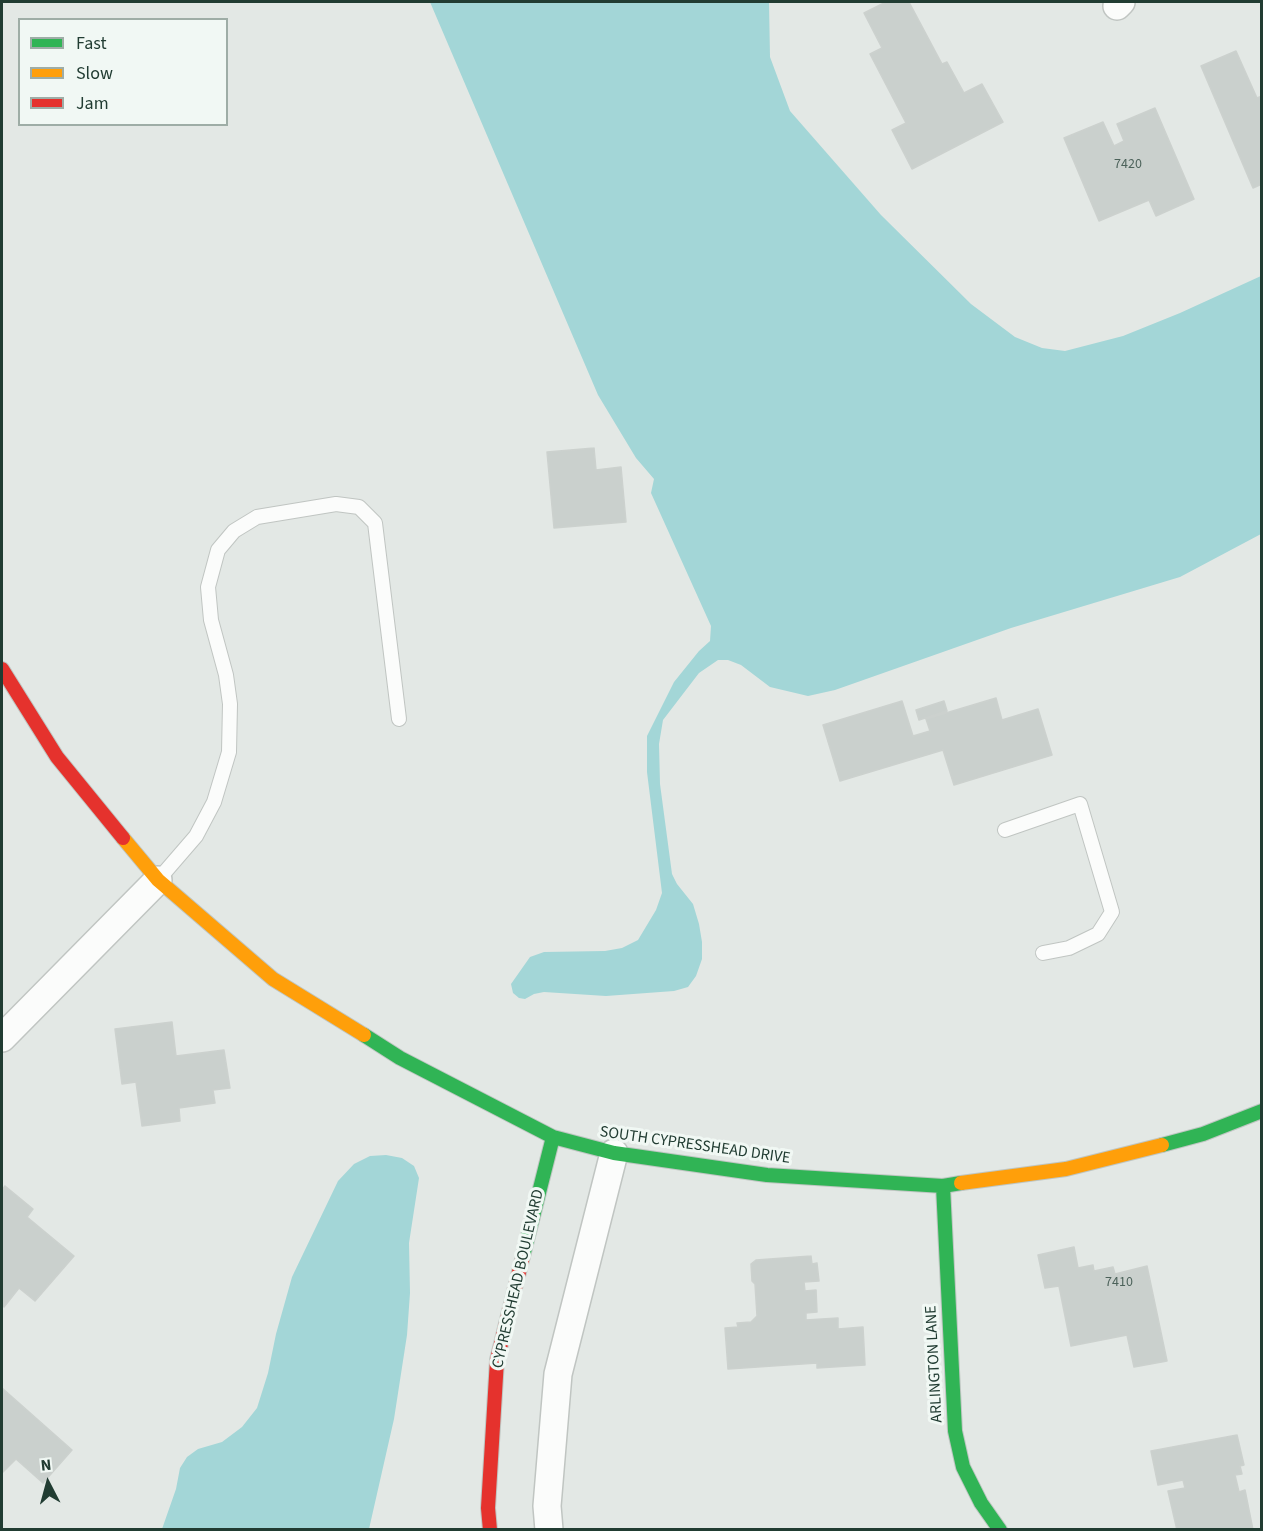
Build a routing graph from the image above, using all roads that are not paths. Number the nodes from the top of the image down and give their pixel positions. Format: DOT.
graph roads {
  1 [pos="2,669"];
  2 [pos="399,719"];
  3 [pos="1005,830"];
  4 [pos="158,880"];
  5 [pos="1043,953"];
  6 [pos="2,1038"];
  7 [pos="1262,1111"];
  8 [pos="553,1137"];
  9 [pos="614,1153"];
  10 [pos="943,1186"];
  11 [pos="490,1530"];
  12 [pos="549,1530"];
  13 [pos="1000,1530"];
  1 -- 4 [label="street, SOUTH CYPRESSHEAD DRIVE"];
  2 -- 4 [label="lane"];
  3 -- 5 [label="lane"];
  4 -- 6 [label="street"];
  4 -- 8 [label="street, SOUTH CYPRESSHEAD DRIVE"];
  7 -- 10 [label="street, SOUTH CYPRESSHEAD DRIVE"];
  8 -- 9 [label="street, SOUTH CYPRESSHEAD DRIVE"];
  8 -- 11 [label="street, CYPRESSHEAD BOULEVARD"];
  9 -- 10 [label="street, SOUTH CYPRESSHEAD DRIVE"];
  9 -- 12 [label="street"];
  10 -- 13 [label="street, ARLINGTON LANE"];
}
